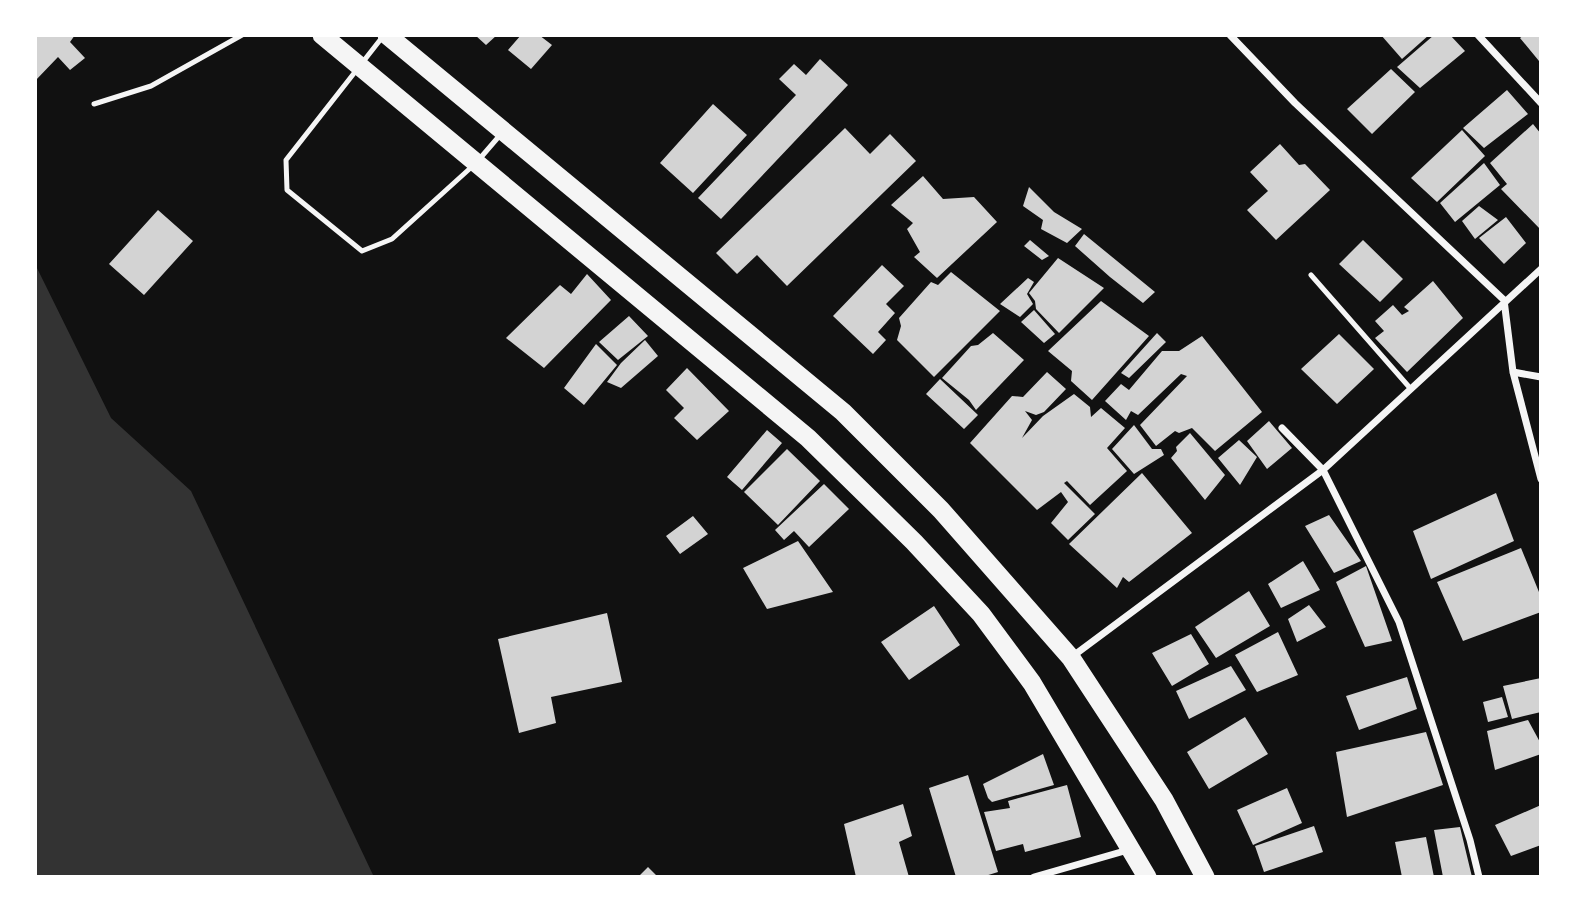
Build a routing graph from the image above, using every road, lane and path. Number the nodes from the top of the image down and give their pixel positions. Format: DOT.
graph roads {
  1 [pos="242,35"];
  2 [pos="322,35"];
  3 [pos="385,35"];
  4 [pos="1230,35"];
  5 [pos="1478,35"];
  6 [pos="358,65"];
  7 [pos="1541,103"];
  8 [pos="94,104"];
  9 [pos="504,131"];
  10 [pos="476,163"];
  11 [pos="1541,269"];
  12 [pos="1311,275"];
  13 [pos="1504,300"];
  14 [pos="1513,372"];
  15 [pos="1541,377"];
  16 [pos="1410,388"];
  17 [pos="1282,428"];
  18 [pos="1323,470"];
  19 [pos="1541,479"];
  20 [pos="1071,658"];
  21 [pos="1132,849"];
  22 [pos="1034,877"];
  23 [pos="1147,877"];
  24 [pos="1205,877"];
  25 [pos="1479,877"];
  1 -- 8 [label="lane"];
  2 -- 6 [label="highway"];
  3 -- 6 [label="lane"];
  3 -- 9 [label="highway"];
  4 -- 13 [label="street"];
  5 -- 7 [label="street"];
  6 -- 10 [label="highway"];
  6 -- 10 [label="lane"];
  9 -- 10 [label="lane"];
  9 -- 20 [label="highway"];
  10 -- 21 [label="highway"];
  11 -- 13 [label="street"];
  12 -- 16 [label="lane"];
  13 -- 14 [label="street"];
  13 -- 16 [label="street"];
  14 -- 15 [label="street"];
  14 -- 19 [label="street"];
  16 -- 18 [label="street"];
  17 -- 18 [label="street"];
  18 -- 20 [label="street"];
  18 -- 25 [label="street"];
  20 -- 24 [label="highway"];
  21 -- 22 [label="street"];
  21 -- 23 [label="highway"];
}
